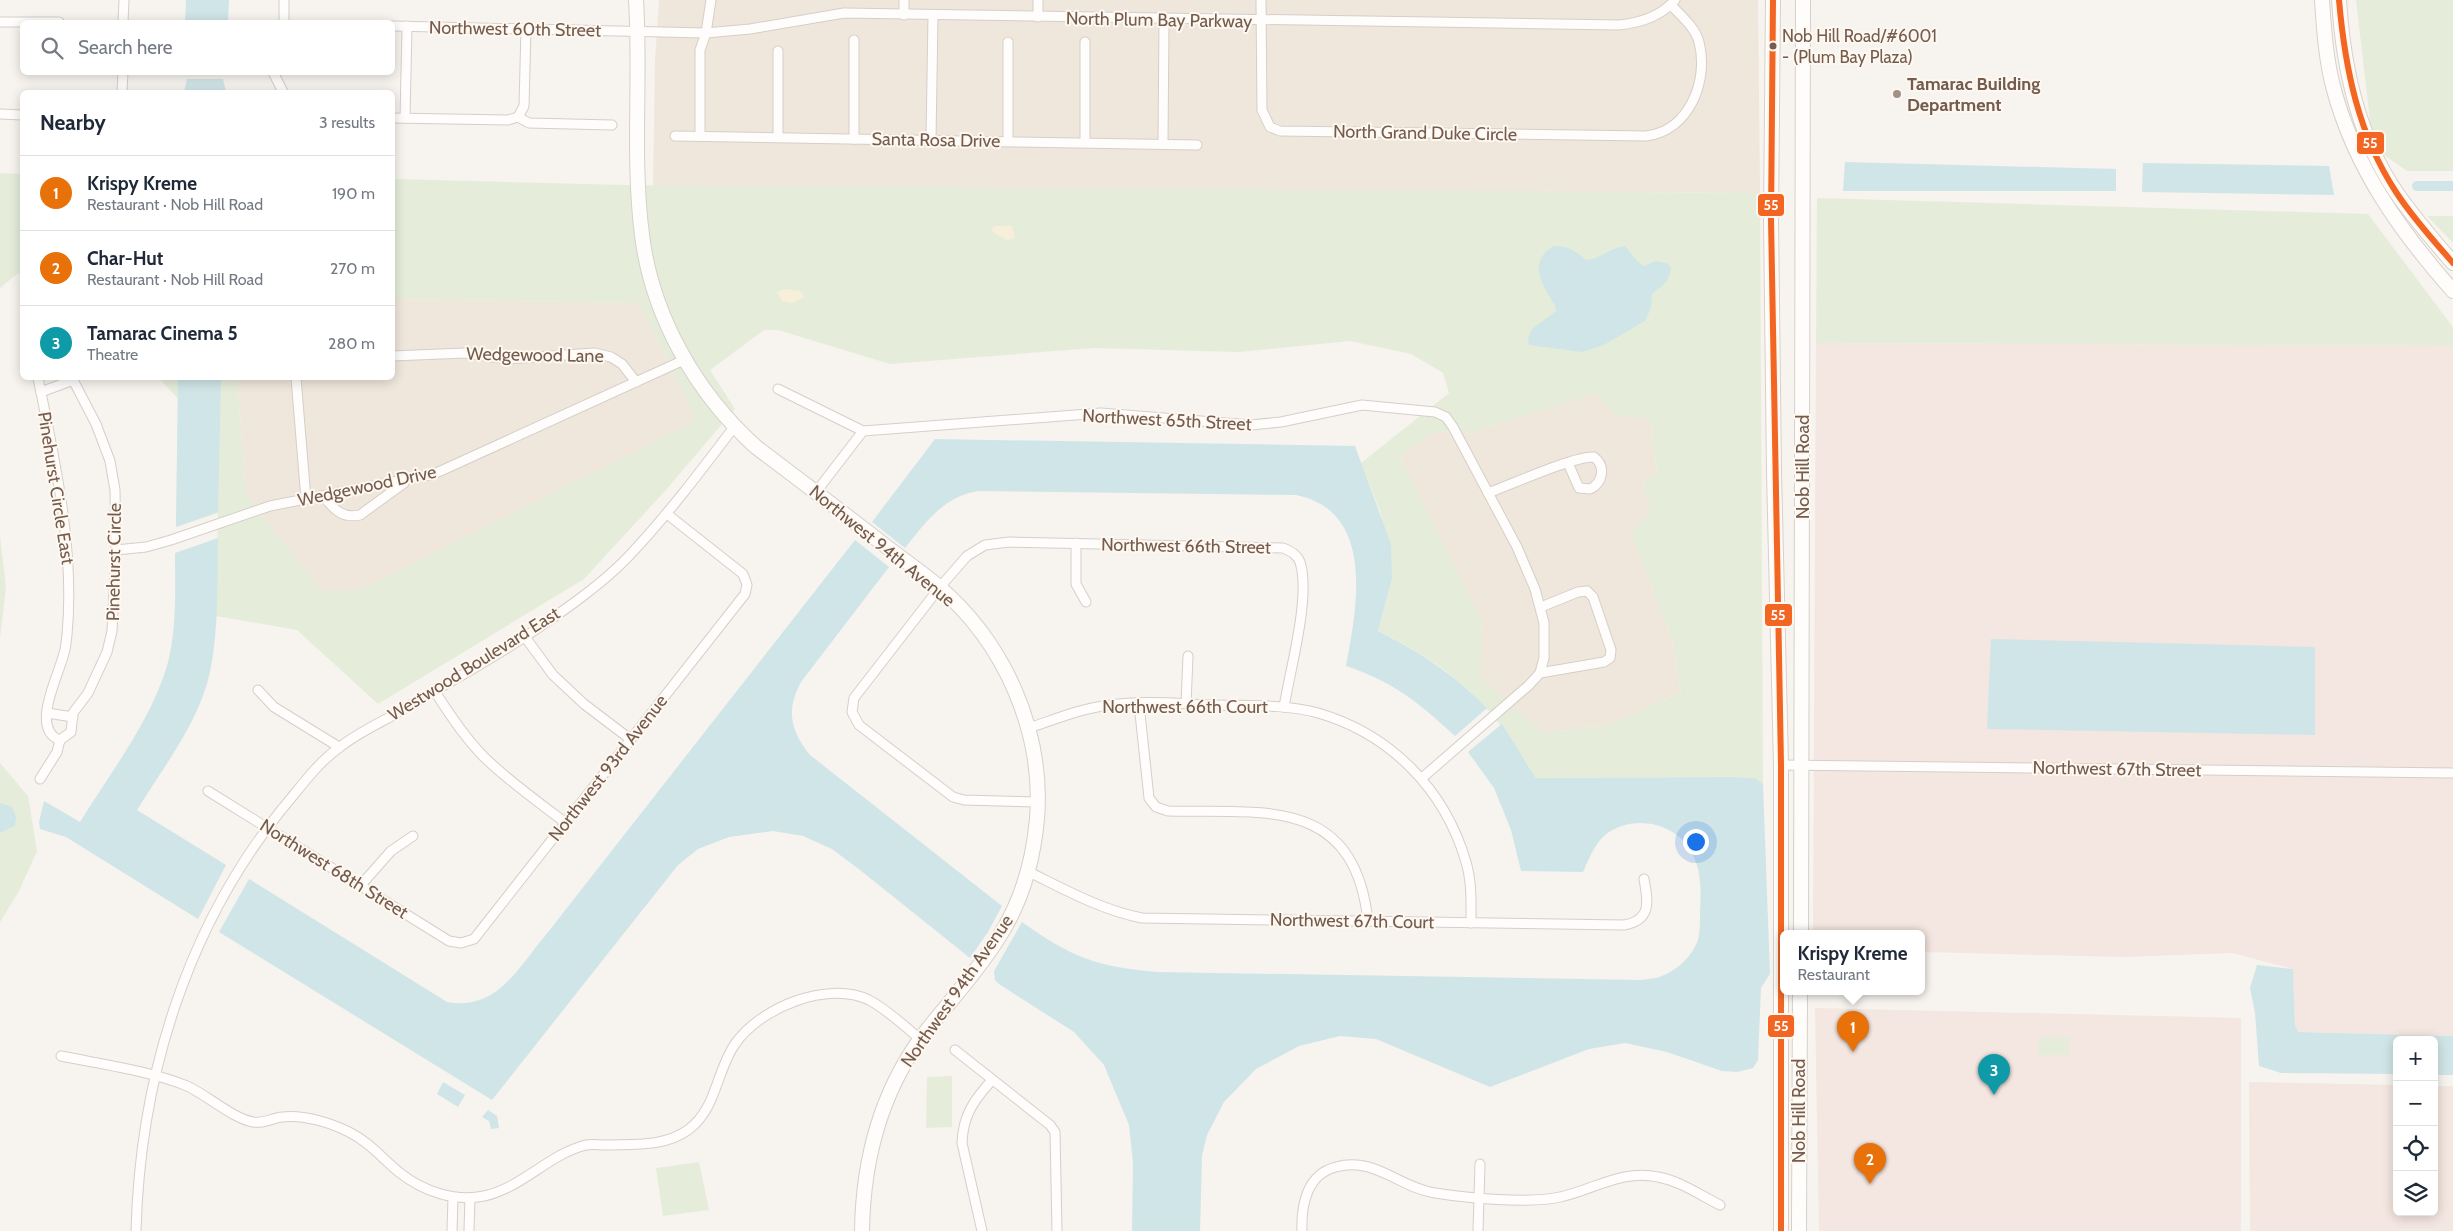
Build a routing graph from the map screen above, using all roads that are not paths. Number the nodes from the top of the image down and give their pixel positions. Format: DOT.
graph roads {
  1 [pos="124,0"];
  2 [pos="284,0"];
  3 [pos="636,0"];
  4 [pos="640,0"];
  5 [pos="711,0"];
  6 [pos="904,0"];
  7 [pos="1038,0"];
  8 [pos="1261,0"];
  9 [pos="1773,0"];
  10 [pos="1803,0"];
  11 [pos="2322,0"];
  12 [pos="2339,0"];
  13 [pos="1673,3"];
  14 [pos="904,15"];
  15 [pos="933,16"];
  16 [pos="1038,18"];
  17 [pos="123,20"];
  18 [pos="284,20"];
  19 [pos="1164,20"];
  20 [pos="1261,21"];
  21 [pos="0,22"];
  22 [pos="20,22"];
  23 [pos="395,26"];
  24 [pos="407,26"];
  25 [pos="526,28"];
  26 [pos="638,32"];
  27 [pos="706,33"];
  28 [pos="854,40"];
  29 [pos="1008,42"];
  30 [pos="1085,42"];
  31 [pos="778,51"];
  32 [pos="122,75"];
  33 [pos="274,75"];
  34 [pos="122,90"];
  35 [pos="282,90"];
  36 [pos="0,114"];
  37 [pos="20,114"];
  38 [pos="518,117"];
  39 [pos="395,118"];
  40 [pos="405,118"];
  41 [pos="612,125"];
  42 [pos="675,136"];
  43 [pos="700,136"];
  44 [pos="778,137"];
  45 [pos="854,139"];
  46 [pos="931,140"];
  47 [pos="1008,141"];
  48 [pos="1085,142"];
  49 [pos="1164,144"];
  50 [pos="1196,145"];
  51 [pos="2453,264"];
  52 [pos="2453,291"];
  53 [pos="395,356"];
  54 [pos="684,360"];
  55 [pos="38,380"];
  56 [pos="68,380"];
  57 [pos="73,380"];
  58 [pos="296,380"];
  59 [pos="636,382"];
  60 [pos="778,389"];
  61 [pos="41,392"];
  62 [pos="734,427"];
  63 [pos="863,431"];
  64 [pos="1568,463"];
  65 [pos="406,482"];
  66 [pos="816,492"];
  67 [pos="1488,493"];
  68 [pos="323,496"];
  69 [pos="306,499"];
  70 [pos="667,514"];
  71 [pos="1076,543"];
  72 [pos="116,550"];
  73 [pos="940,587"];
  74 [pos="1086,602"];
  75 [pos="1541,607"];
  76 [pos="525,637"];
  77 [pos="1188,656"];
  78 [pos="1540,673"];
  79 [pos="258,690"];
  80 [pos="434,690"];
  81 [pos="1140,704"];
  82 [pos="1186,704"];
  83 [pos="1284,707"];
  84 [pos="47,713"];
  85 [pos="73,717"];
  86 [pos="1029,728"];
  87 [pos="630,738"];
  88 [pos="60,740"];
  89 [pos="339,747"];
  90 [pos="1781,765"];
  91 [pos="1802,765"];
  92 [pos="2453,773"];
  93 [pos="1422,778"];
  94 [pos="40,779"];
  95 [pos="208,791"];
  96 [pos="1038,802"];
  97 [pos="566,823"];
  98 [pos="268,827"];
  99 [pos="413,836"];
  100 [pos="1029,872"];
  101 [pos="1644,879"];
  102 [pos="361,885"];
  103 [pos="1368,921"];
  104 [pos="1471,923"];
  105 [pos="1781,930"];
  106 [pos="1800,930"];
  107 [pos="461,943"];
  108 [pos="1781,995"];
  109 [pos="1800,995"];
  110 [pos="920,1039"];
  111 [pos="955,1050"];
  112 [pos="61,1056"];
  113 [pos="154,1077"];
  114 [pos="992,1080"];
  115 [pos="1480,1164"];
  116 [pos="1478,1197"];
  117 [pos="452,1198"];
  118 [pos="470,1198"];
  119 [pos="1720,1205"];
  120 [pos="136,1231"];
  121 [pos="452,1231"];
  122 [pos="469,1231"];
  123 [pos="862,1231"];
  124 [pos="982,1231"];
  125 [pos="1057,1231"];
  126 [pos="1302,1231"];
  127 [pos="1478,1231"];
  128 [pos="1781,1231"];
  129 [pos="1799,1231"];
  1 -- 17 [label="street"];
  2 -- 18 [label="street"];
  3 -- 26 [label="main road, Northwest 94th Avenue"];
  4 -- 26 [label="main road, Northwest 94th Avenue"];
  5 -- 27 [label="street"];
  6 -- 14 [label="street"];
  7 -- 16 [label="street"];
  8 -- 20 [label="street, North Grand Duke Circle"];
  9 -- 90 [label="main road, Nob Hill Road"];
  10 -- 91 [label="main road, Nob Hill Road"];
  11 -- 52 [label="main road"];
  12 -- 51 [label="main road"];
  13 -- 20 [label="street, North Plum Bay Parkway"];
  13 -- 20 [label="street, North Grand Duke Circle"];
  14 -- 15 [label="street, North Plum Bay Parkway"];
  14 -- 27 [label="street, North Plum Bay Parkway"];
  15 -- 16 [label="street, North Plum Bay Parkway"];
  15 -- 46 [label="street"];
  16 -- 19 [label="street, North Plum Bay Parkway"];
  19 -- 20 [label="street, North Plum Bay Parkway"];
  19 -- 49 [label="street"];
  21 -- 22 [label="street"];
  23 -- 24 [label="street, Northwest 60th Street"];
  24 -- 25 [label="street, Northwest 60th Street"];
  24 -- 40 [label="street"];
  25 -- 26 [label="street, Northwest 60th Street"];
  25 -- 38 [label="street"];
  26 -- 27 [label="street, North Plum Bay Parkway"];
  26 -- 54 [label="main road, Northwest 94th Avenue"];
  27 -- 43 [label="street"];
  28 -- 45 [label="street"];
  29 -- 47 [label="street"];
  30 -- 48 [label="street"];
  31 -- 44 [label="street"];
  32 -- 34 [label="street"];
  33 -- 35 [label="street"];
  36 -- 37 [label="street"];
  38 -- 40 [label="street"];
  38 -- 41 [label="street"];
  39 -- 40 [label="street"];
  42 -- 43 [label="street, Santa Rosa Drive"];
  43 -- 44 [label="street, Santa Rosa Drive"];
  44 -- 45 [label="street, Santa Rosa Drive"];
  45 -- 46 [label="street, Santa Rosa Drive"];
  46 -- 47 [label="street, Santa Rosa Drive"];
  47 -- 48 [label="street, Santa Rosa Drive"];
  48 -- 49 [label="street, Santa Rosa Drive"];
  49 -- 50 [label="street, Santa Rosa Drive"];
  53 -- 59 [label="street, Wedgewood Lane"];
  54 -- 59 [label="street, Wedgewood Drive"];
  54 -- 62 [label="main road, Northwest 94th Avenue"];
  55 -- 61 [label="street, Pinehurst Circle East"];
  56 -- 61 [label="street"];
  57 -- 72 [label="street, Pinehurst Circle"];
  58 -- 69 [label="street"];
  59 -- 65 [label="street, Wedgewood Drive"];
  60 -- 63 [label="street"];
  61 -- 84 [label="street, Pinehurst Circle East"];
  62 -- 66 [label="main road, Northwest 94th Avenue"];
  62 -- 70 [label="street, Westwood Boulevard East"];
  63 -- 66 [label="street"];
  63 -- 67 [label="street, Northwest 65th Street"];
  64 -- 67 [label="street"];
  65 -- 68 [label="street, Wedgewood Drive"];
  65 -- 68 [label="street"];
  66 -- 73 [label="main road, Northwest 94th Avenue"];
  67 -- 75 [label="street"];
  68 -- 69 [label="street, Wedgewood Drive"];
  69 -- 72 [label="street, Wedgewood Drive"];
  70 -- 76 [label="street, Westwood Boulevard East"];
  70 -- 87 [label="street, Northwest 93rd Avenue"];
  71 -- 73 [label="street, Northwest 66th Street"];
  71 -- 74 [label="street, Northwest 66th Street"];
  71 -- 83 [label="street, Northwest 66th Street"];
  72 -- 85 [label="street, Pinehurst Circle"];
  73 -- 86 [label="main road, Northwest 94th Avenue"];
  73 -- 96 [label="street, Northwest 66th Street"];
  75 -- 78 [label="street"];
  75 -- 78 [label="street"];
  76 -- 80 [label="street, Westwood Boulevard East"];
  76 -- 87 [label="street"];
  77 -- 82 [label="street"];
  78 -- 93 [label="street"];
  79 -- 89 [label="street"];
  80 -- 89 [label="street, Westwood Boulevard East"];
  80 -- 97 [label="street"];
  81 -- 82 [label="street, Northwest 66th Court"];
  81 -- 86 [label="street, Northwest 66th Court"];
  81 -- 103 [label="street"];
  82 -- 83 [label="street, Northwest 66th Court"];
  83 -- 93 [label="street, Northwest 66th Court"];
  84 -- 85 [label="street"];
  84 -- 88 [label="street, Pinehurst Circle East"];
  85 -- 88 [label="street, Pinehurst Circle"];
  86 -- 96 [label="main road, Northwest 94th Avenue"];
  87 -- 97 [label="street, Northwest 93rd Avenue"];
  88 -- 94 [label="street, Pinehurst Circle"];
  89 -- 98 [label="street, Westwood Boulevard East"];
  90 -- 91 [label="street, Northwest 67th Street"];
  90 -- 105 [label="main road, Nob Hill Road"];
  91 -- 92 [label="street, Northwest 67th Street"];
  91 -- 106 [label="main road, Nob Hill Road"];
  93 -- 104 [label="street, Northwest 66th Court"];
  95 -- 98 [label="street, Northwest 68th Street"];
  96 -- 100 [label="main road, Northwest 94th Avenue"];
  97 -- 107 [label="street, Northwest 93rd Avenue"];
  98 -- 102 [label="street, Northwest 68th Street"];
  98 -- 113 [label="street, Westwood Boulevard East"];
  99 -- 102 [label="street"];
  100 -- 103 [label="street, Northwest 67th Court"];
  100 -- 110 [label="main road, Northwest 94th Avenue"];
  101 -- 104 [label="street, Northwest 67th Court"];
  102 -- 107 [label="street, Northwest 68th Street"];
  103 -- 104 [label="street, Northwest 67th Court"];
  108 -- 128 [label="main road, Nob Hill Road"];
  109 -- 129 [label="main road, Nob Hill Road"];
  110 -- 118 [label="street"];
  110 -- 123 [label="main road, Northwest 94th Avenue"];
  111 -- 114 [label="street"];
  112 -- 113 [label="street"];
  113 -- 117 [label="street"];
  113 -- 120 [label="street, Westwood Boulevard East"];
  114 -- 124 [label="street"];
  114 -- 125 [label="street"];
  115 -- 116 [label="street"];
  116 -- 119 [label="street"];
  116 -- 126 [label="street"];
  116 -- 127 [label="street"];
  117 -- 118 [label="street"];
  117 -- 121 [label="street"];
  118 -- 122 [label="street"];
}
